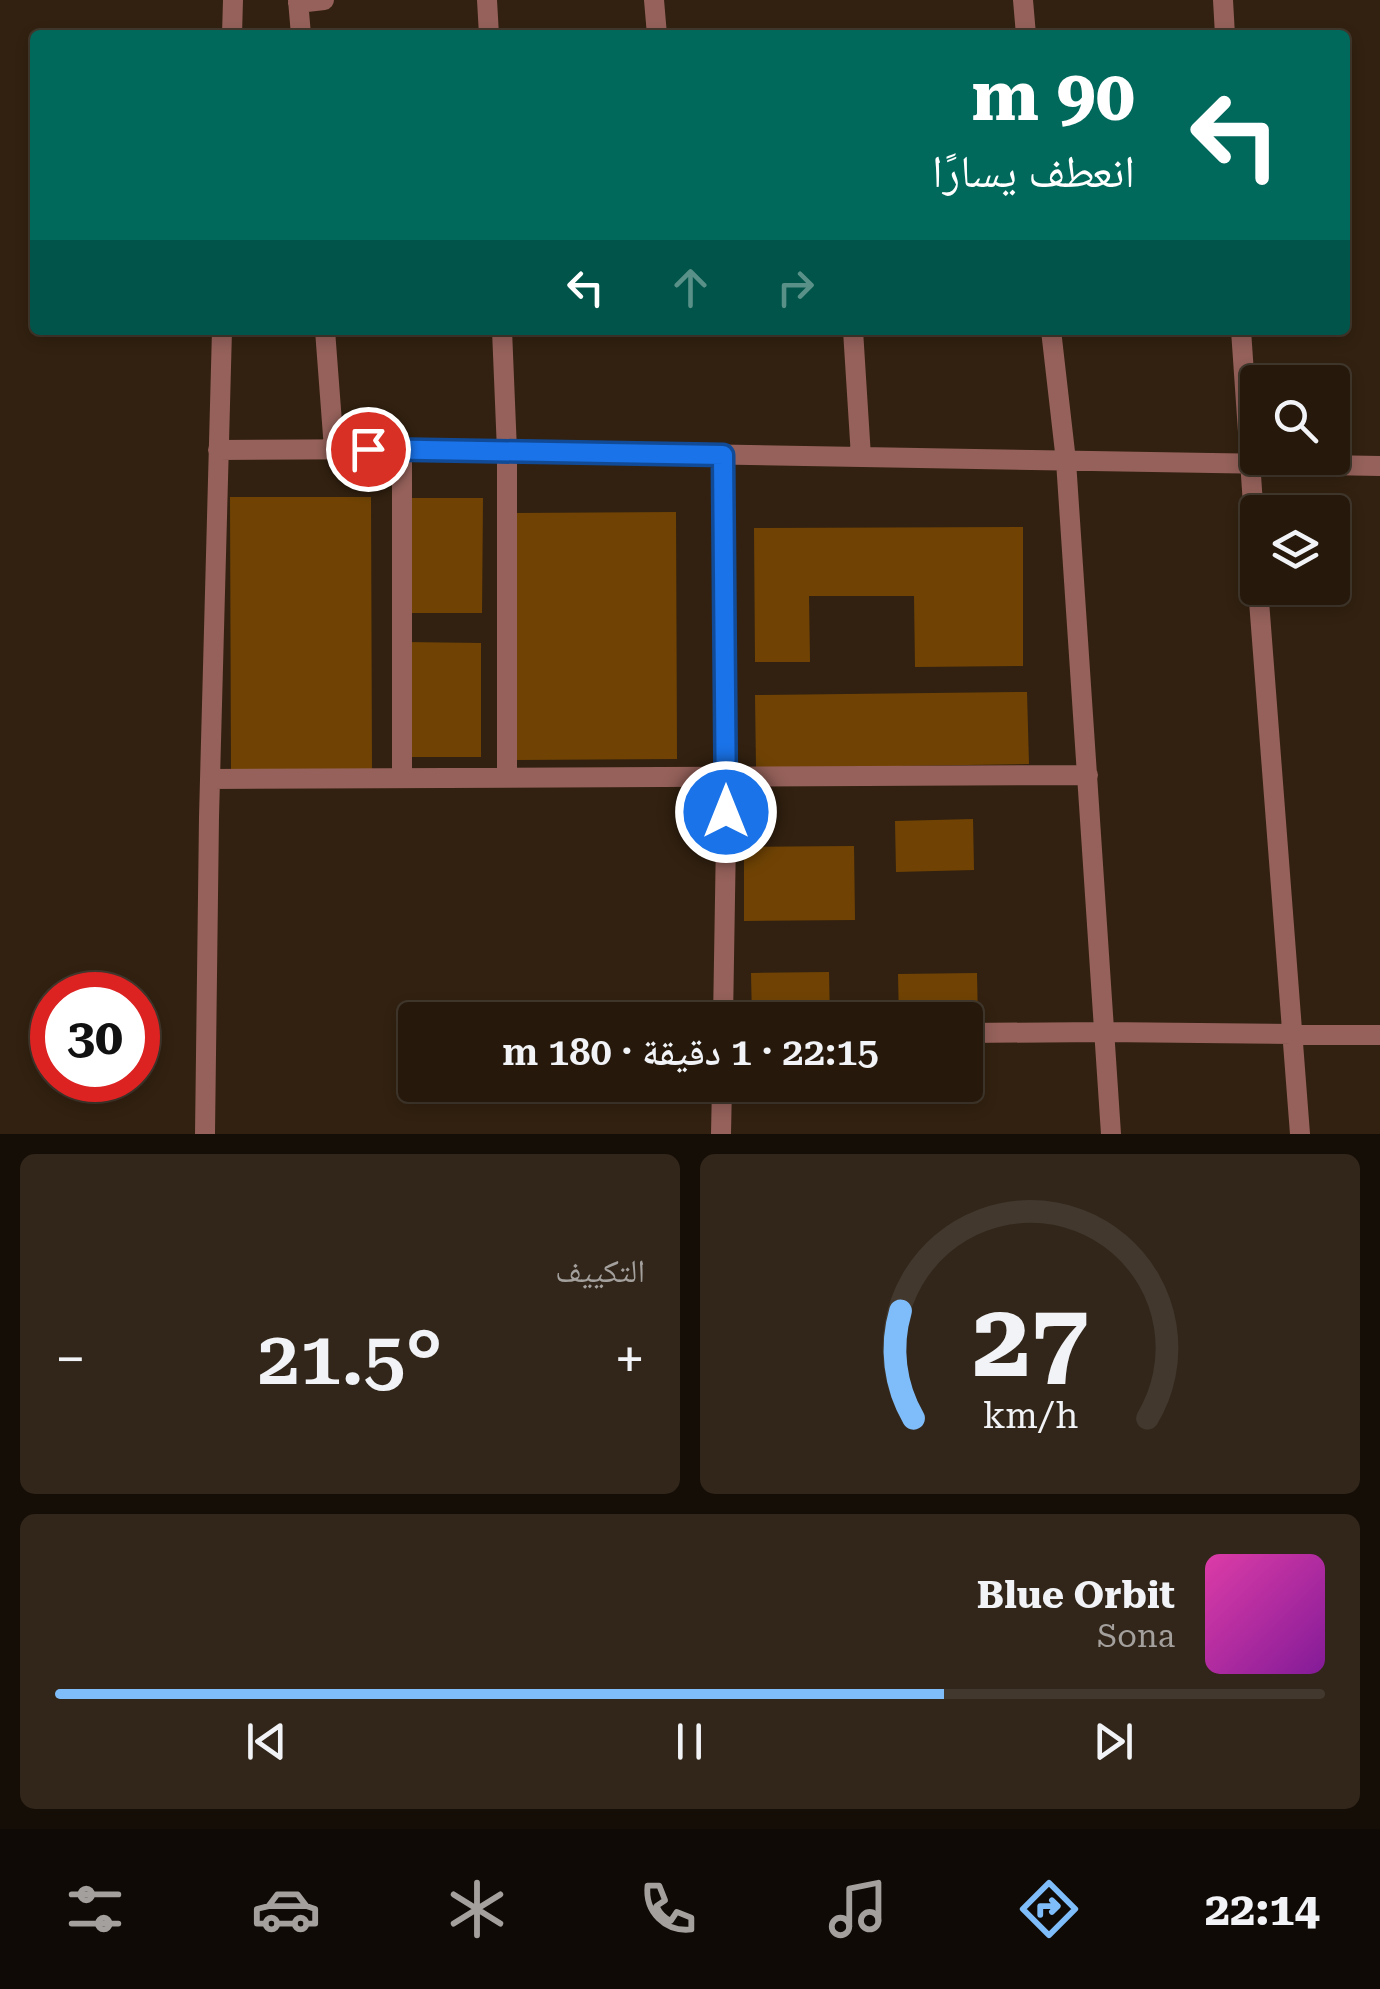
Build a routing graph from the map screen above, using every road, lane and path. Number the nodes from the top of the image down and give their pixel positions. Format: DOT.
graph roads {
  1 [pos="234,0"];
  2 [pos="324,0"];
  3 [pos="487,0"];
  4 [pos="654,0"];
  5 [pos="1023,0"];
  6 [pos="1223,0"];
  7 [pos="298,2"];
  8 [pos="232,30"];
  9 [pos="301,30"];
  10 [pos="489,30"];
  11 [pos="657,30"];
  12 [pos="1026,30"];
  13 [pos="1225,30"];
  14 [pos="222,335"];
  15 [pos="324,335"];
  16 [pos="502,335"];
  17 [pos="853,335"];
  18 [pos="1052,335"];
  19 [pos="1241,335"];
  20 [pos="1243,365"];
  21 [pos="334,449"];
  22 [pos="402,449"];
  23 [pos="218,450"];
  24 [pos="507,451"];
  25 [pos="723,455"];
  26 [pos="861,457"];
  27 [pos="1066,461"];
  28 [pos="1240,464"];
  29 [pos="1350,466"];
  30 [pos="1380,466"];
  31 [pos="1259,605"];
  32 [pos="1088,775"];
  33 [pos="726,777"];
  34 [pos="402,778"];
  35 [pos="507,778"];
  36 [pos="210,779"];
  37 [pos="723,1002"];
  38 [pos="1103,1032"];
  39 [pos="983,1034"];
  40 [pos="1293,1034"];
  41 [pos="1380,1036"];
  42 [pos="722,1102"];
  43 [pos="205,1134"];
  44 [pos="721,1134"];
  45 [pos="1110,1134"];
  46 [pos="1300,1134"];
  1 -- 8 [label="street"];
  2 -- 7 [label="street"];
  3 -- 10 [label="street"];
  4 -- 11 [label="street"];
  5 -- 12 [label="street"];
  6 -- 13 [label="street"];
  7 -- 9 [label="street"];
  14 -- 23 [label="street"];
  15 -- 21 [label="street"];
  16 -- 24 [label="street"];
  17 -- 26 [label="street"];
  18 -- 27 [label="street"];
  19 -- 20 [label="street"];
  21 -- 22 [label="street"];
  21 -- 23 [label="street"];
  22 -- 24 [label="street"];
  22 -- 34 [label="street"];
  23 -- 36 [label="street"];
  24 -- 25 [label="street"];
  24 -- 35 [label="street"];
  25 -- 26 [label="street"];
  25 -- 33 [label="street"];
  26 -- 27 [label="street"];
  27 -- 28 [label="street"];
  27 -- 32 [label="street"];
  29 -- 30 [label="street"];
  31 -- 40 [label="street"];
  32 -- 33 [label="street"];
  32 -- 38 [label="street"];
  33 -- 35 [label="street"];
  33 -- 37 [label="street"];
  34 -- 35 [label="street"];
  34 -- 36 [label="street"];
  36 -- 43 [label="street"];
  38 -- 39 [label="street"];
  38 -- 40 [label="street"];
  38 -- 45 [label="street"];
  40 -- 41 [label="street"];
  40 -- 46 [label="street"];
  42 -- 44 [label="street"];
}
